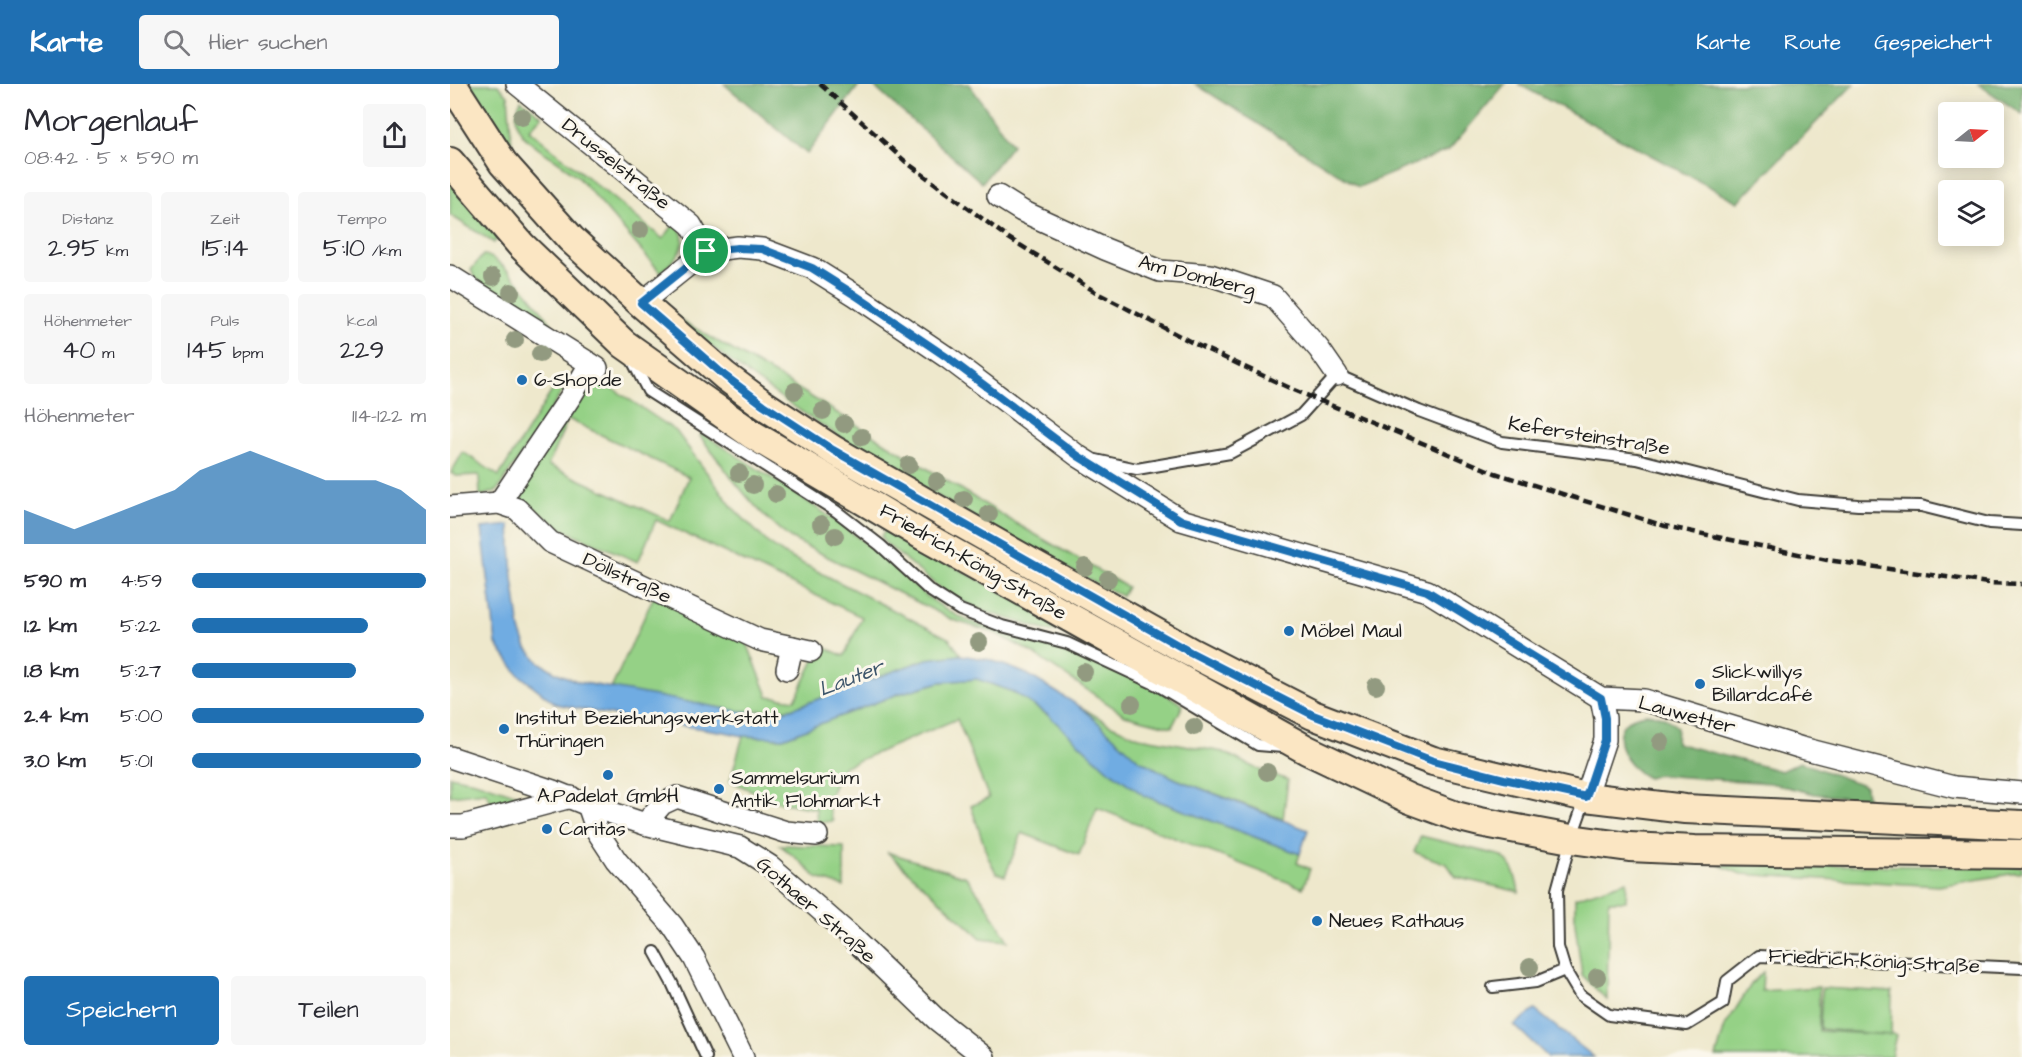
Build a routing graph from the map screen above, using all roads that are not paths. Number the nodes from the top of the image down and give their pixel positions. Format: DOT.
graph roads {
  1 [pos="452,84"];
  2 [pos="517,84"];
  3 [pos="450,162"];
  4 [pos="998,196"];
  5 [pos="706,251"];
  6 [pos="450,276"];
  7 [pos="641,303"];
  8 [pos="624,344"];
  9 [pos="1336,375"];
  10 [pos="1078,456"];
  11 [pos="499,503"];
  12 [pos="450,507"];
  13 [pos="2022,525"];
  14 [pos="787,669"];
  15 [pos="1601,698"];
  16 [pos="1306,750"];
  17 [pos="450,757"];
  18 [pos="2022,793"];
  19 [pos="1586,797"];
  20 [pos="580,801"];
  21 [pos="645,824"];
  22 [pos="2022,825"];
  23 [pos="450,826"];
  24 [pos="817,835"];
  25 [pos="1570,840"];
  26 [pos="2022,854"];
  27 [pos="656,952"];
  28 [pos="2022,968"];
  29 [pos="1565,969"];
  30 [pos="1493,987"];
  31 [pos="706,1057"];
  32 [pos="743,1057"];
  33 [pos="984,1057"];
  1 -- 7 [label="main road, Friedrich-König-Straße"];
  2 -- 5 [label="street, Drusselstraße"];
  3 -- 8 [label="main road, Friedrich-König-Straße"];
  4 -- 9 [label="street, Am Domberg"];
  5 -- 7 [label="street"];
  5 -- 10 [label="street, Lauwetter"];
  6 -- 11 [label="street"];
  7 -- 19 [label="main road, Friedrich-König-Straße"];
  8 -- 16 [label="main road, Friedrich-König-Straße"];
  8 -- 16 [label="lane"];
  9 -- 10 [label="lane"];
  9 -- 13 [label="lane, Kefersteinstraße"];
  10 -- 15 [label="street, Lauwetter"];
  11 -- 12 [label="street"];
  11 -- 14 [label="street, Döllstraße"];
  15 -- 18 [label="street, Lauwetter"];
  15 -- 19 [label="street"];
  16 -- 25 [label="main road, Friedrich-König-Straße"];
  17 -- 20 [label="street, Gothaer Straße"];
  19 -- 22 [label="main road, Friedrich-König-Straße"];
  19 -- 25 [label="lane, Friedrich-König-Straße"];
  20 -- 21 [label="street, Gothaer Straße"];
  20 -- 23 [label="street"];
  20 -- 32 [label="street"];
  21 -- 24 [label="street"];
  21 -- 33 [label="street, Gothaer Straße"];
  25 -- 26 [label="main road, Friedrich-König-Straße"];
  25 -- 29 [label="lane, Friedrich-König-Straße"];
  27 -- 31 [label="lane"];
  28 -- 29 [label="lane, Friedrich-König-Straße"];
  29 -- 30 [label="lane"];
}
